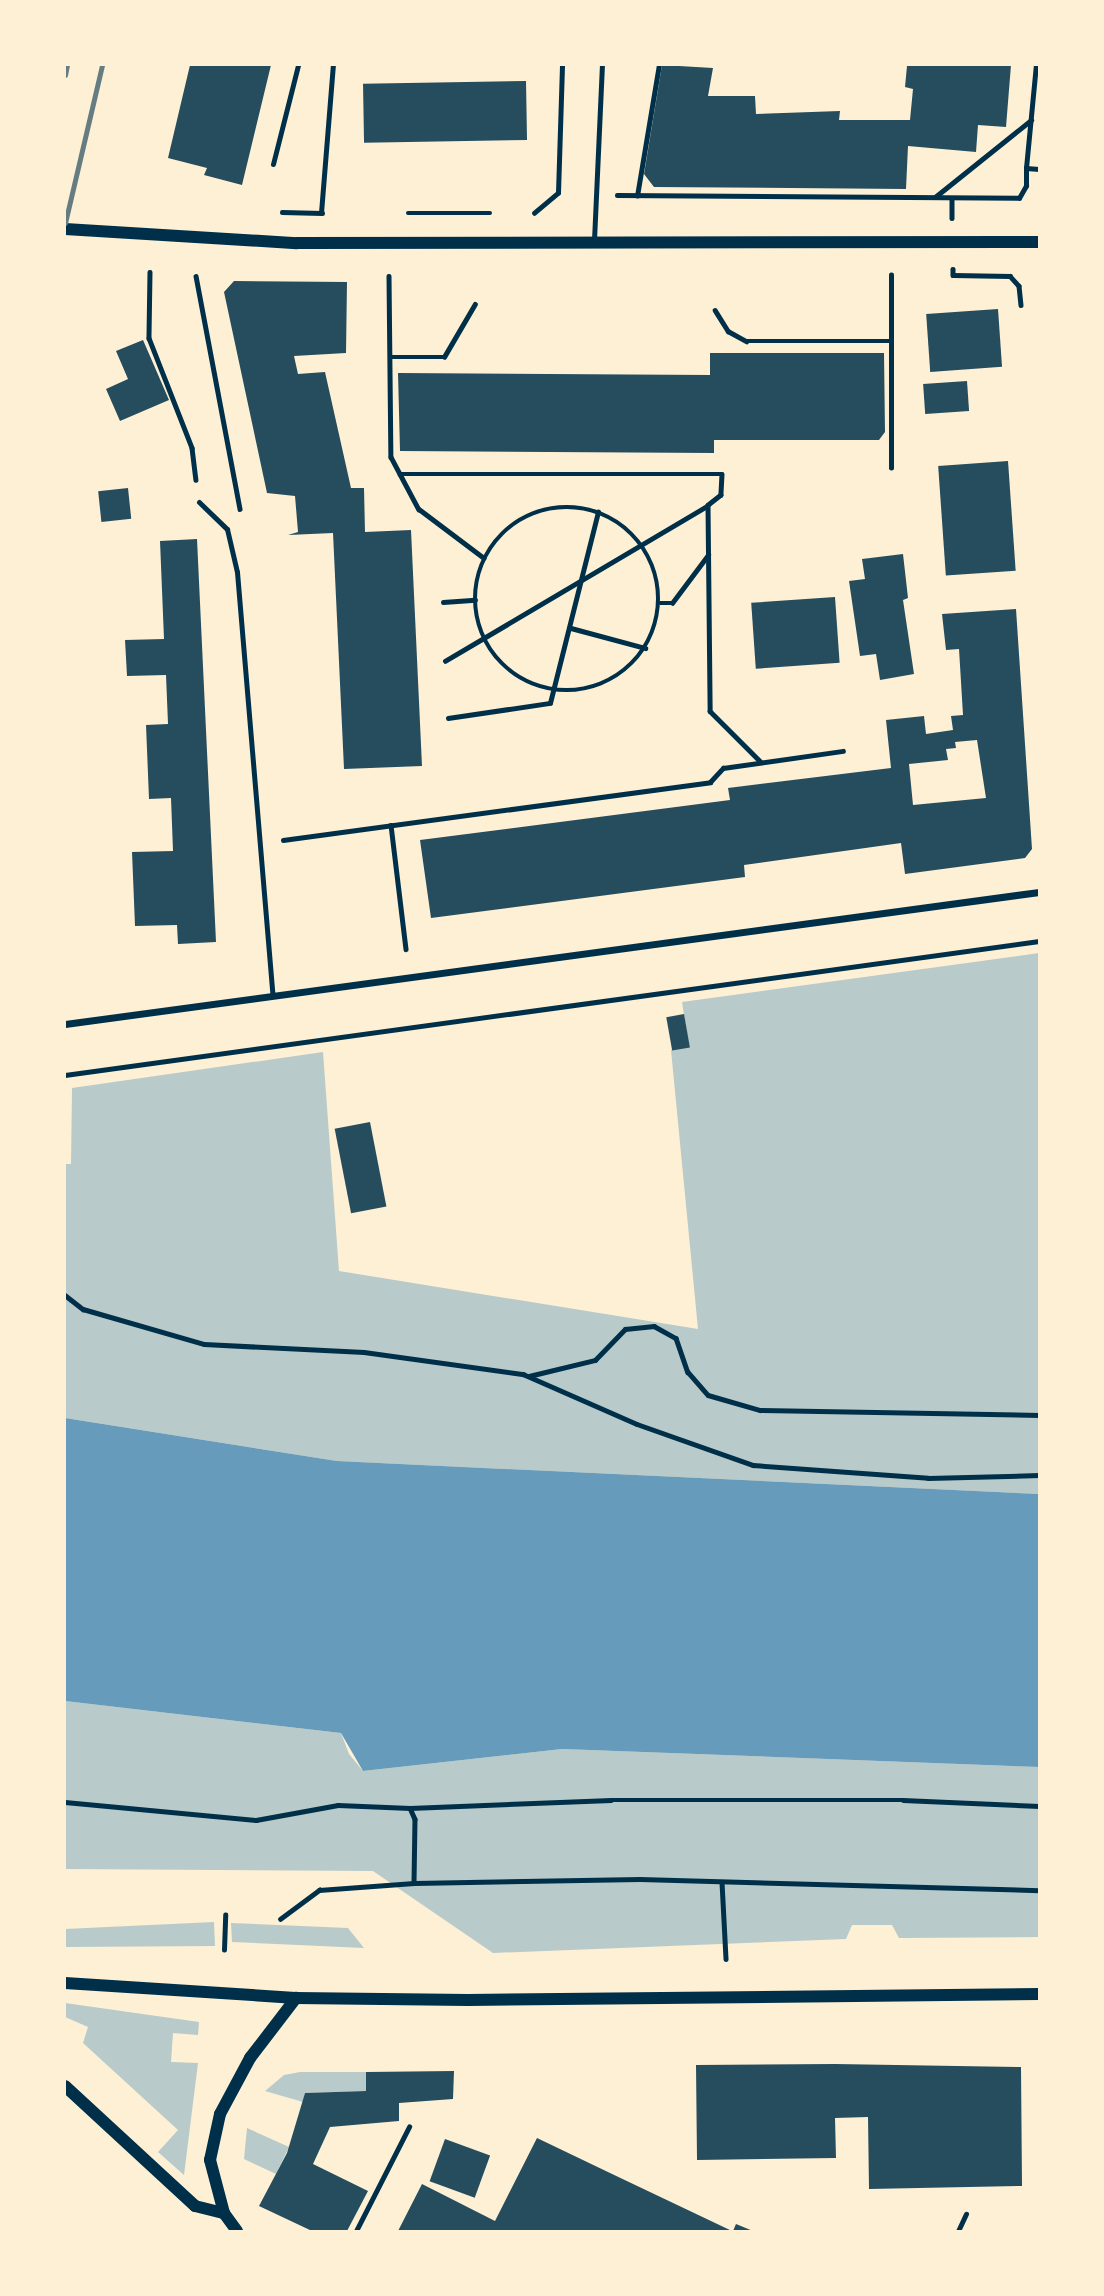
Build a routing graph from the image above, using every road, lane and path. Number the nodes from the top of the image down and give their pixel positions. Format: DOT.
graph roads {
  1 [pos="298,65"];
  2 [pos="333,65"];
  3 [pos="562,65"];
  4 [pos="602,65"];
  5 [pos="659,65"];
  6 [pos="1036,65"];
  7 [pos="1031,120"];
  8 [pos="273,164"];
  9 [pos="1026,168"];
  10 [pos="1039,169"];
  11 [pos="613,195"];
  12 [pos="637,196"];
  13 [pos="935,197"];
  14 [pos="335,213"];
  15 [pos="405,213"];
  16 [pos="500,213"];
  17 [pos="526,213"];
  18 [pos="65,229"];
  19 [pos="594,240"];
  20 [pos="1039,242"];
  21 [pos="150,272"];
  22 [pos="891,275"];
  23 [pos="196,276"];
  24 [pos="389,276"];
  25 [pos="475,304"];
  26 [pos="715,310"];
  27 [pos="891,341"];
  28 [pos="390,357"];
  29 [pos="891,468"];
  30 [pos="400,474"];
  31 [pos="199,502"];
  32 [pos="708,505"];
  33 [pos="598,512"];
  34 [pos="242,518"];
  35 [pos="642,544"];
  36 [pos="708,554"];
  37 [pos="484,558"];
  38 [pos="583,579"];
  39 [pos="475,600"];
  40 [pos="443,602"];
  41 [pos="660,603"];
  42 [pos="571,628"];
  43 [pos="483,639"];
  44 [pos="645,648"];
  45 [pos="446,661"];
  46 [pos="555,691"];
  47 [pos="448,718"];
  48 [pos="843,751"];
  49 [pos="761,762"];
  50 [pos="391,825"];
  51 [pos="258,843"];
  52 [pos="1039,892"];
  53 [pos="1039,941"];
  54 [pos="407,949"];
  55 [pos="272,993"];
  56 [pos="65,1024"];
  57 [pos="65,1075"];
  58 [pos="65,1294"];
  59 [pos="528,1376"];
  60 [pos="1039,1415"];
  61 [pos="1039,1475"];
  62 [pos="65,1802"];
  63 [pos="1039,1806"];
  64 [pos="410,1808"];
  65 [pos="722,1882"];
  66 [pos="414,1883"];
  67 [pos="1039,1890"];
  68 [pos="225,1915"];
  69 [pos="280,1919"];
  70 [pos="224,1950"];
  71 [pos="726,1959"];
  72 [pos="65,1983"];
  73 [pos="1039,1994"];
  74 [pos="296,1998"];
  75 [pos="65,2086"];
  76 [pos="409,2127"];
  77 [pos="224,2213"];
  78 [pos="966,2214"];
  79 [pos="237,2231"];
  80 [pos="356,2231"];
  81 [pos="958,2231"];
  1 -- 8 [label="lane"];
  2 -- 14 [label="path"];
  3 -- 17 [label="path"];
  4 -- 19 [label="lane"];
  5 -- 12 [label="path"];
  6 -- 7 [label="path"];
  7 -- 9 [label="path"];
  7 -- 13 [label="path"];
  9 -- 10 [label="path"];
  9 -- 13 [label="path"];
  11 -- 12 [label="path"];
  12 -- 13 [label="path"];
  15 -- 16 [label="path"];
  18 -- 19 [label="street"];
  19 -- 20 [label="street"];
  21 -- 31 [label="path"];
  22 -- 27 [label="path"];
  23 -- 34 [label="path"];
  24 -- 28 [label="path"];
  25 -- 28 [label="path"];
  26 -- 27 [label="path"];
  27 -- 29 [label="path"];
  28 -- 30 [label="path"];
  30 -- 32 [label="path"];
  30 -- 37 [label="path"];
  31 -- 51 [label="lane"];
  32 -- 35 [label="path"];
  32 -- 36 [label="path"];
  33 -- 35 [label="path"];
  33 -- 37 [label="path"];
  33 -- 38 [label="path"];
  35 -- 38 [label="path"];
  35 -- 41 [label="path"];
  36 -- 41 [label="path"];
  36 -- 49 [label="path"];
  37 -- 39 [label="path"];
  38 -- 42 [label="path"];
  38 -- 43 [label="path"];
  39 -- 40 [label="path"];
  39 -- 43 [label="path"];
  41 -- 44 [label="path"];
  42 -- 44 [label="path"];
  42 -- 46 [label="path"];
  43 -- 45 [label="path"];
  43 -- 46 [label="path"];
  44 -- 46 [label="path"];
  46 -- 47 [label="path"];
  48 -- 49 [label="path"];
  49 -- 50 [label="path"];
  50 -- 51 [label="path"];
  50 -- 54 [label="path"];
  51 -- 55 [label="lane"];
  52 -- 55 [label="street"];
  53 -- 57 [label="path"];
  55 -- 56 [label="street"];
  58 -- 59 [label="path"];
  59 -- 60 [label="path"];
  59 -- 61 [label="path"];
  62 -- 64 [label="path"];
  63 -- 64 [label="path"];
  64 -- 66 [label="path"];
  65 -- 66 [label="path"];
  65 -- 67 [label="path"];
  65 -- 71 [label="path"];
  66 -- 69 [label="path"];
  68 -- 70 [label="path"];
  72 -- 74 [label="street"];
  73 -- 74 [label="street"];
  74 -- 77 [label="street"];
  75 -- 77 [label="street"];
  76 -- 80 [label="path"];
  77 -- 79 [label="street"];
  78 -- 81 [label="lane"];
}
